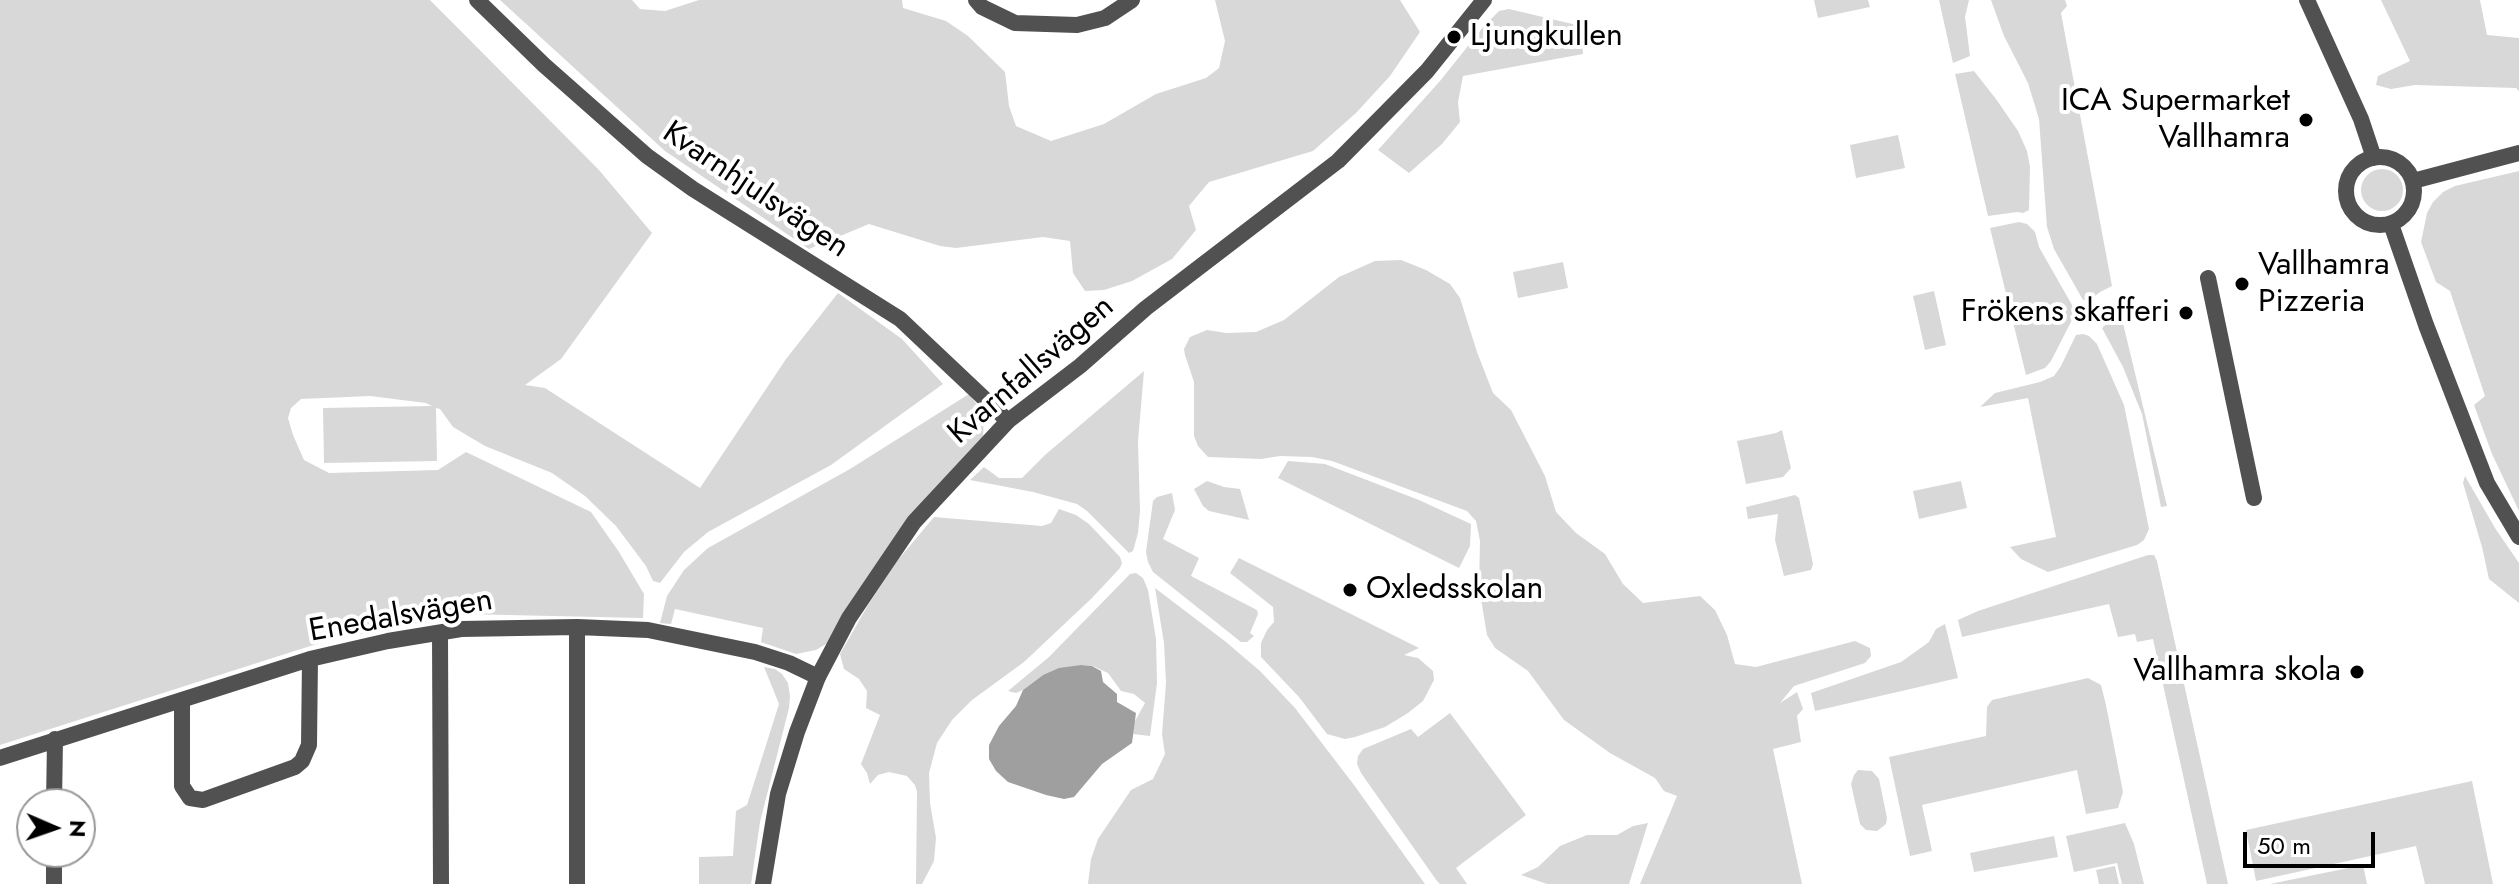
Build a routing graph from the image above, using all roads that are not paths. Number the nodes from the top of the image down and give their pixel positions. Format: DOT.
graph roads {
  1 [pos="477,0"];
  2 [pos="976,0"];
  3 [pos="1132,0"];
  4 [pos="1484,0"];
  5 [pos="2307,0"];
  6 [pos="2519,153"];
  7 [pos="2374,158"];
  8 [pos="2413,181"];
  9 [pos="2391,224"];
  10 [pos="2208,278"];
  11 [pos="1008,421"];
  12 [pos="2254,498"];
  13 [pos="2519,537"];
  14 [pos="577,627"];
  15 [pos="440,633"];
  16 [pos="310,659"];
  17 [pos="818,677"];
  18 [pos="182,700"];
  19 [pos="55,739"];
  20 [pos="0,758"];
  21 [pos="54,788"];
  22 [pos="441,884"];
  23 [pos="577,884"];
  24 [pos="763,884"];
  1 -- 11 [label="street, Kvarnhjulsvägen"];
  2 -- 3 [label="street"];
  4 -- 11 [label="street, Kvarnfallsvägen"];
  5 -- 7 [label="street"];
  6 -- 8 [label="street"];
  7 -- 8 [label="street"];
  7 -- 9 [label="street"];
  8 -- 9 [label="street"];
  9 -- 13 [label="street"];
  10 -- 12 [label="street"];
  11 -- 17 [label="street, Kvarnfallsvägen"];
  14 -- 15 [label="street, Enedalsvägen"];
  14 -- 17 [label="street, Enedalsvägen"];
  14 -- 23 [label="street"];
  15 -- 16 [label="street, Enedalsvägen"];
  15 -- 22 [label="street"];
  16 -- 18 [label="street, Enedalsvägen"];
  16 -- 18 [label="street"];
  17 -- 24 [label="street, Kvarnfallsvägen"];
  18 -- 19 [label="street, Enedalsvägen"];
  19 -- 20 [label="street, Enedalsvägen"];
  19 -- 21 [label="street"];
}
